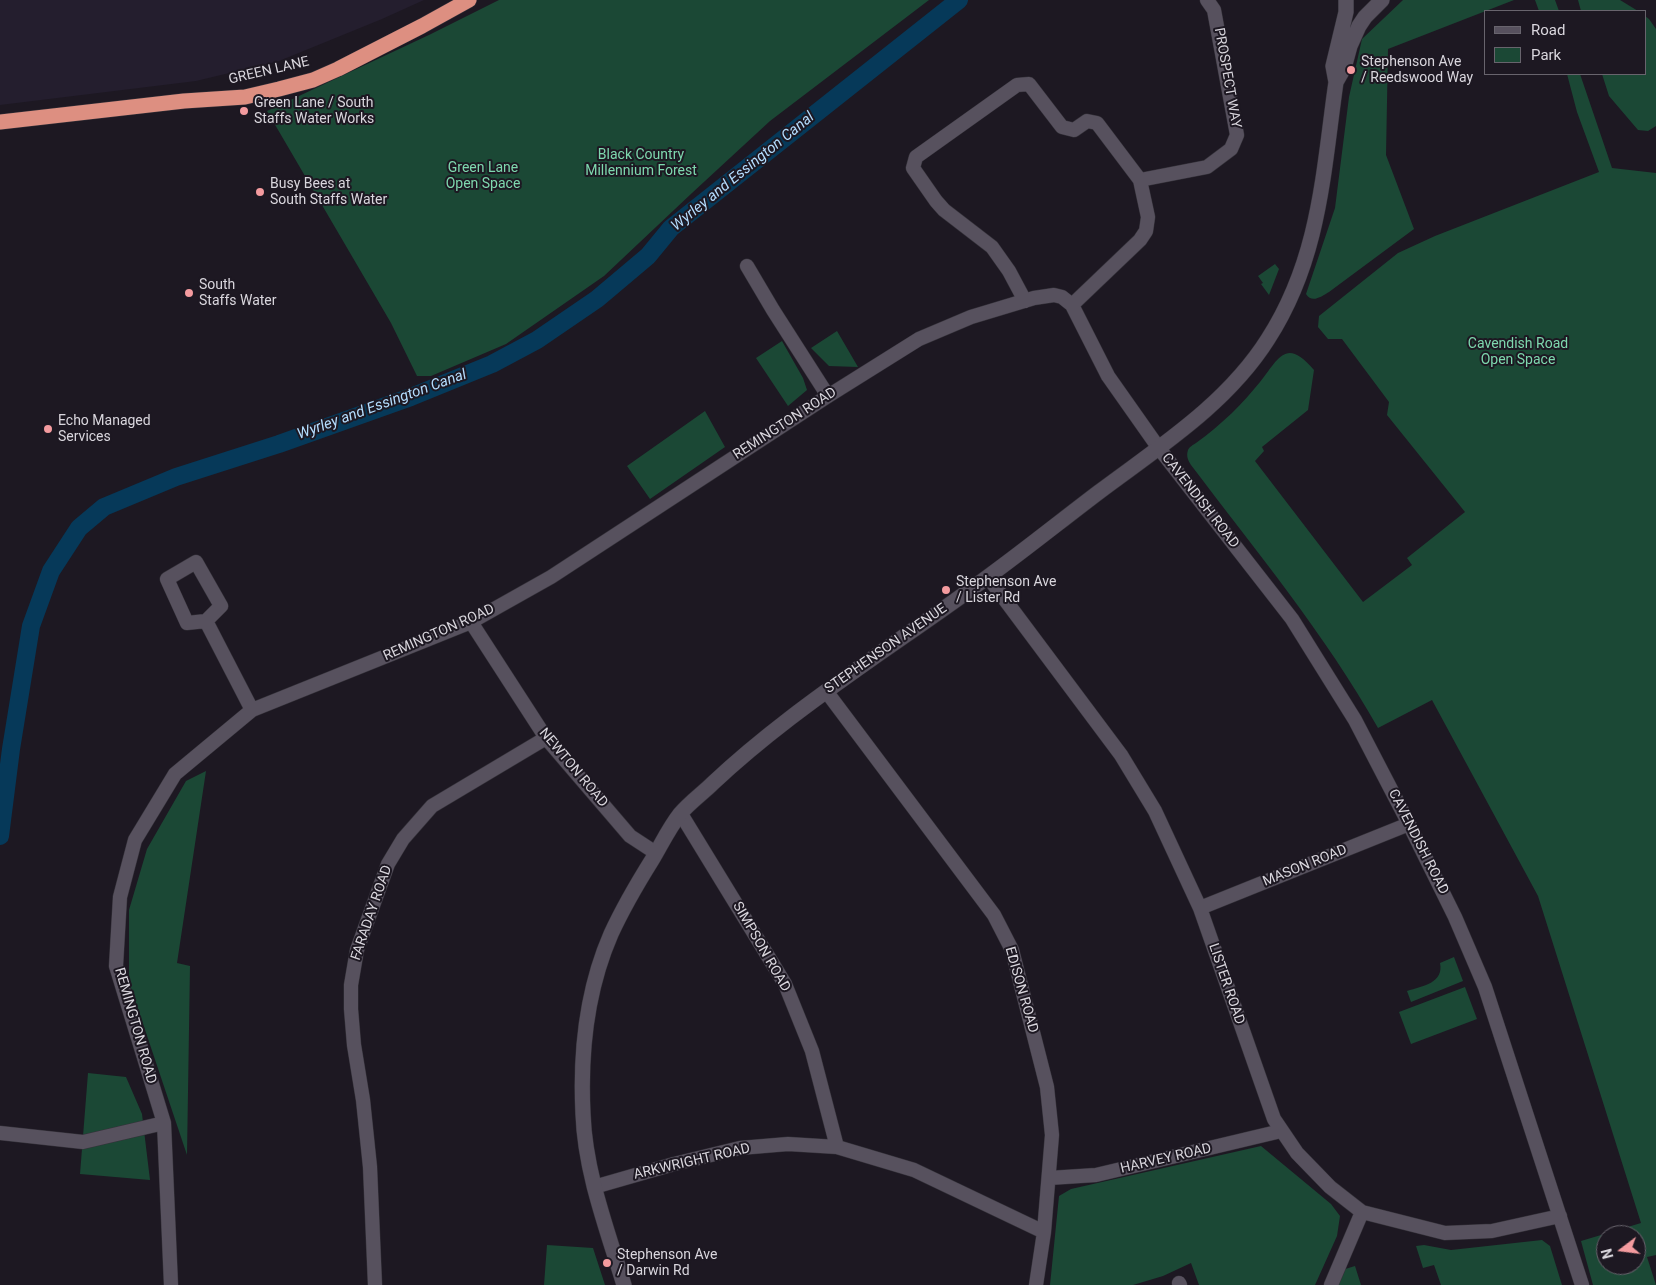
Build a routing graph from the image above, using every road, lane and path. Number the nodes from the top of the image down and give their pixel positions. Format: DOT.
graph roads {
  1 [pos="469,0"];
  2 [pos="1207,0"];
  3 [pos="1346,0"];
  4 [pos="1382,0"];
  5 [pos="1336,82"];
  6 [pos="0,122"];
  7 [pos="1140,180"];
  8 [pos="747,266"];
  9 [pos="1025,301"];
  10 [pos="1072,305"];
  11 [pos="828,396"];
  12 [pos="1158,447"];
  13 [pos="988,577"];
  14 [pos="206,621"];
  15 [pos="472,622"];
  16 [pos="826,691"];
  17 [pos="252,710"];
  18 [pos="546,738"];
  19 [pos="681,814"];
  20 [pos="1409,824"];
  21 [pos="656,852"];
  22 [pos="1200,908"];
  23 [pos="164,1123"];
  24 [pos="1282,1131"];
  25 [pos="0,1133"];
  26 [pos="837,1148"];
  27 [pos="1048,1178"];
  28 [pos="594,1187"];
  29 [pos="1362,1212"];
  30 [pos="1560,1216"];
  31 [pos="1044,1232"];
  32 [pos="171,1285"];
  33 [pos="375,1285"];
  34 [pos="624,1285"];
  35 [pos="1036,1285"];
  36 [pos="1331,1285"];
  37 [pos="1582,1285"];
  1 -- 6 [label="highway, GREEN LANE"];
  2 -- 7 [label="street, PROSPECT WAY"];
  3 -- 5 [label="street, STEPHENSON AVENUE"];
  4 -- 5 [label="street, STEPHENSON AVENUE"];
  5 -- 12 [label="street, STEPHENSON AVENUE"];
  7 -- 9 [label="street"];
  7 -- 10 [label="street"];
  8 -- 11 [label="street"];
  9 -- 10 [label="street, REMINGTON ROAD"];
  9 -- 11 [label="street, REMINGTON ROAD"];
  10 -- 12 [label="street"];
  11 -- 15 [label="street, REMINGTON ROAD"];
  12 -- 13 [label="street, STEPHENSON AVENUE"];
  12 -- 20 [label="street, CAVENDISH ROAD"];
  13 -- 16 [label="street, STEPHENSON AVENUE"];
  13 -- 22 [label="street, LISTER ROAD"];
  14 -- 17 [label="street"];
  15 -- 17 [label="street, REMINGTON ROAD"];
  15 -- 18 [label="street, NEWTON ROAD"];
  16 -- 19 [label="street, STEPHENSON AVENUE"];
  16 -- 27 [label="street, EDISON ROAD"];
  17 -- 23 [label="street, REMINGTON ROAD"];
  18 -- 21 [label="street, NEWTON ROAD"];
  18 -- 33 [label="street, FARADAY ROAD"];
  19 -- 21 [label="street, STEPHENSON AVENUE"];
  19 -- 26 [label="street, SIMPSON ROAD"];
  20 -- 22 [label="street, MASON ROAD"];
  20 -- 30 [label="street, CAVENDISH ROAD"];
  21 -- 28 [label="street, STEPHENSON AVENUE"];
  22 -- 24 [label="street, LISTER ROAD"];
  23 -- 25 [label="street"];
  23 -- 32 [label="street, REMINGTON ROAD"];
  24 -- 27 [label="street, HARVEY ROAD"];
  24 -- 29 [label="street, LISTER ROAD"];
  26 -- 28 [label="street, ARKWRIGHT ROAD"];
  26 -- 31 [label="street, ARKWRIGHT ROAD"];
  27 -- 31 [label="street, EDISON ROAD"];
  28 -- 34 [label="street, STEPHENSON AVENUE"];
  29 -- 30 [label="street, LISTER ROAD"];
  29 -- 36 [label="street"];
  30 -- 37 [label="street, CAVENDISH ROAD"];
  31 -- 35 [label="street, EDISON ROAD"];
}
